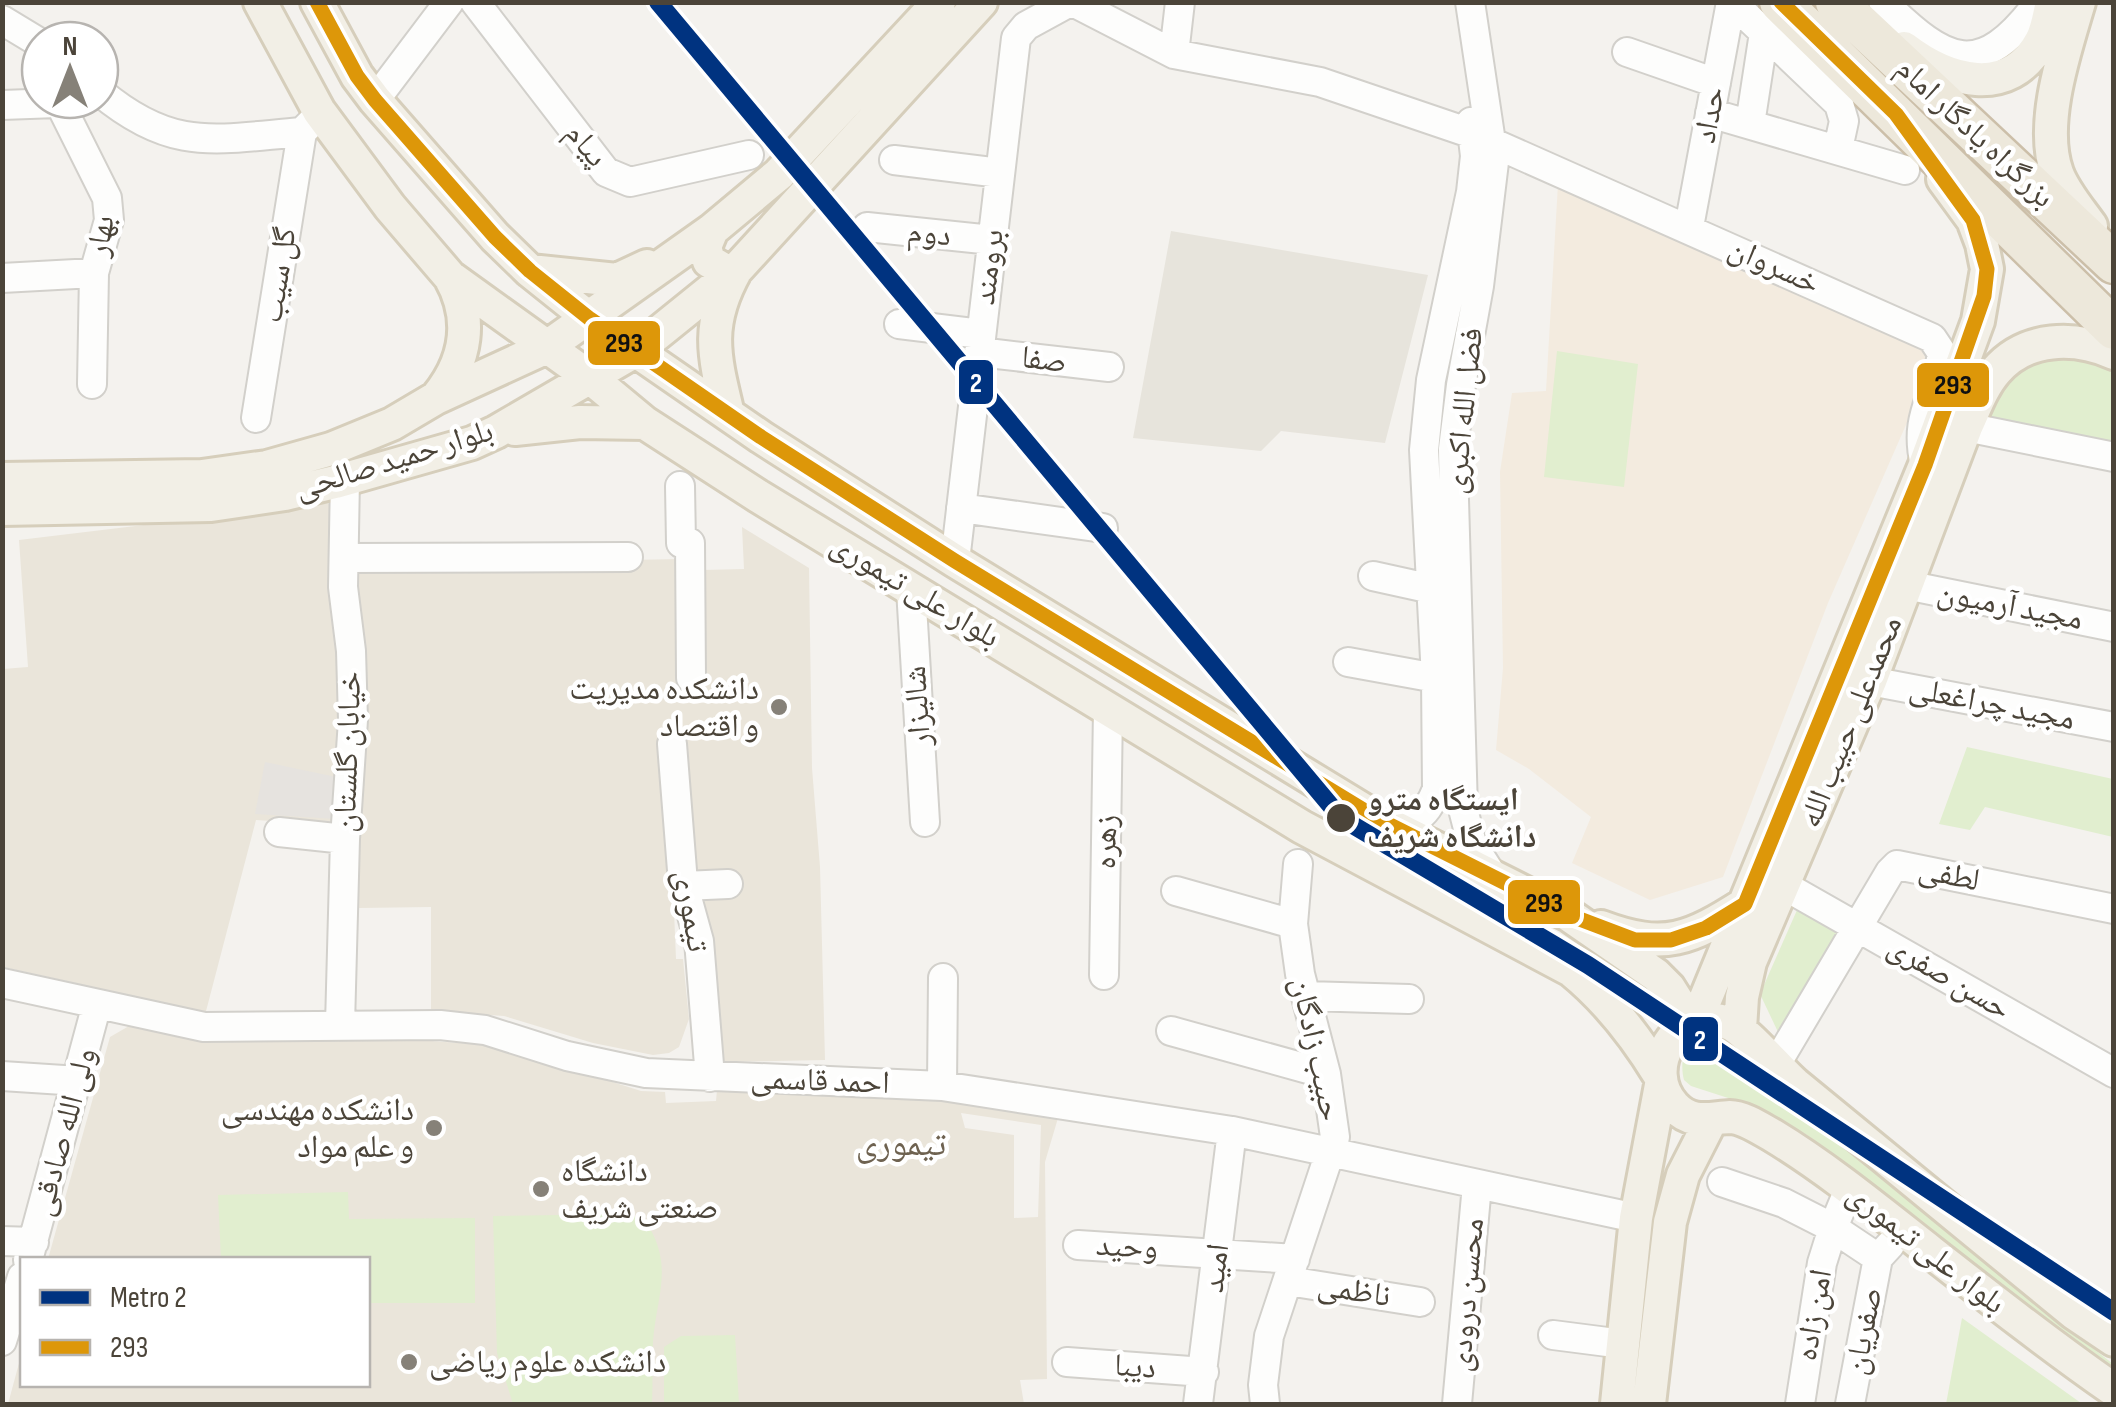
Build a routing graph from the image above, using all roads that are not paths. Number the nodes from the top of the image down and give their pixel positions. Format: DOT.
graph roads {
  1 [pos="260,2"];
  2 [pos="317,2"];
  3 [pos="449,2"];
  4 [pos="475,2"];
  5 [pos="939,2"];
  6 [pos="981,2"];
  7 [pos="1071,2"];
  8 [pos="1180,2"];
  9 [pos="1451,2"];
  10 [pos="1470,2"];
  11 [pos="1732,2"];
  12 [pos="1836,2"];
  13 [pos="1845,2"];
  14 [pos="1883,2"];
  15 [pos="2039,2"];
  16 [pos="2052,2"];
  17 [pos="2079,2"];
  18 [pos="1772,18"];
  19 [pos="1627,52"];
  20 [pos="1174,54"];
  21 [pos="1716,83"];
  22 [pos="375,100"];
  23 [pos="120,107"];
  24 [pos="1710,113"];
  25 [pos="1896,114"];
  26 [pos="66,120"];
  27 [pos="310,121"];
  28 [pos="1750,124"];
  29 [pos="1482,139"];
  30 [pos="1838,149"];
  31 [pos="749,155"];
  32 [pos="894,160"];
  33 [pos="1905,170"];
  34 [pos="1000,173"];
  35 [pos="1689,227"];
  36 [pos="867,228"];
  37 [pos="712,230"];
  38 [pos="495,237"];
  39 [pos="992,240"];
  40 [pos="2114,261"];
  41 [pos="736,270"];
  42 [pos="530,271"];
  43 [pos="94,274"];
  44 [pos="450,276"];
  45 [pos="2,278"];
  46 [pos="590,319"];
  47 [pos="900,324"];
  48 [pos="2114,330"];
  49 [pos="980,343"];
  50 [pos="547,346"];
  51 [pos="637,350"];
  52 [pos="2114,353"];
  53 [pos="1109,367"];
  54 [pos="592,379"];
  55 [pos="92,384"];
  56 [pos="436,398"];
  57 [pos="728,414"];
  58 [pos="256,418"];
  59 [pos="645,423"];
  60 [pos="1966,427"];
  61 [pos="484,437"];
  62 [pos="690,454"];
  63 [pos="2114,457"];
  64 [pos="1925,465"];
  65 [pos="2,479"];
  66 [pos="346,479"];
  67 [pos="680,486"];
  68 [pos="1440,500"];
  69 [pos="961,508"];
  70 [pos="2,509"];
  71 [pos="1103,528"];
  72 [pos="628,557"];
  73 [pos="345,558"];
  74 [pos="954,561"];
  75 [pos="1372,576"];
  76 [pos="911,589"];
  77 [pos="1432,589"];
  78 [pos="1891,600"];
  79 [pos="2114,627"];
  80 [pos="1348,662"];
  81 [pos="690,678"];
  82 [pos="1436,678"];
  83 [pos="1870,681"];
  84 [pos="1108,709"];
  85 [pos="2114,727"];
  86 [pos="672,744"];
  87 [pos="1450,787"];
  88 [pos="1378,819"];
  89 [pos="926,822"];
  90 [pos="279,832"];
  91 [pos="345,839"];
  92 [pos="1298,864"];
  93 [pos="1492,875"];
  94 [pos="728,884"];
  95 [pos="1783,885"];
  96 [pos="684,886"];
  97 [pos="1176,891"];
  98 [pos="1746,904"];
  99 [pos="2114,910"];
  100 [pos="1569,915"];
  101 [pos="1293,924"];
  102 [pos="1859,926"];
  103 [pos="1104,975"];
  104 [pos="943,978"];
  105 [pos="2,983"];
  106 [pos="1306,996"];
  107 [pos="1409,999"];
  108 [pos="98,1004"];
  109 [pos="1694,1022"];
  110 [pos="340,1026"];
  111 [pos="1171,1031"];
  112 [pos="1758,1048"];
  113 [pos="2112,1069"];
  114 [pos="1326,1074"];
  115 [pos="2,1076"];
  116 [pos="710,1077"];
  117 [pos="1660,1080"];
  118 [pos="79,1081"];
  119 [pos="942,1086"];
  120 [pos="1722,1119"];
  121 [pos="1232,1132"];
  122 [pos="1332,1154"];
  123 [pos="1722,1182"];
  124 [pos="1477,1184"];
  125 [pos="1848,1189"];
  126 [pos="1636,1218"];
  127 [pos="1833,1228"];
  128 [pos="1904,1231"];
  129 [pos="2,1241"];
  130 [pos="1078,1245"];
  131 [pos="31,1251"];
  132 [pos="1218,1252"];
  133 [pos="1878,1258"];
  134 [pos="1292,1270"];
  135 [pos="20,1284"];
  136 [pos="1420,1302"];
  137 [pos="1660,1315"];
  138 [pos="1625,1327"];
  139 [pos="1552,1335"];
  140 [pos="2,1340"];
  141 [pos="2114,1340"];
  142 [pos="1067,1362"];
  143 [pos="1204,1372"];
  144 [pos="2100,1391"];
  145 [pos="1198,1404"];
  146 [pos="1266,1404"];
  147 [pos="1457,1404"];
  148 [pos="1617,1404"];
  149 [pos="1650,1404"];
  150 [pos="1800,1404"];
  151 [pos="1850,1404"];
  1 -- 27 [label="main road, بلوار علی تیموری"];
  2 -- 22 [label="main road, بلوار علی تیموری"];
  3 -- 22 [label="street"];
  4 -- 31 [label="street, پیام"];
  5 -- 37 [label="main road, بلوار حمید صالحی"];
  6 -- 41 [label="main road, بلوار حمید صالحی"];
  7 -- 20 [label="street, خسروان"];
  7 -- 34 [label="street, برومند"];
  8 -- 20 [label="street"];
  9 -- 29 [label="street, فضل الله اکبری"];
  10 -- 29 [label="street, فضل الله اکبری"];
  11 -- 18 [label="street, حداد"];
  11 -- 21 [label="street, حداد"];
  12 -- 40 [label="highway, بزرگراه یادگار امام"];
  13 -- 16 [label="main road"];
  14 -- 15 [label="street"];
  17 -- 40 [label="main road"];
  18 -- 25 [label="highway, بزرگراه یادگار امام"];
  18 -- 28 [label="street"];
  18 -- 30 [label="street, حداد"];
  19 -- 21 [label="street"];
  20 -- 29 [label="street, خسروان"];
  21 -- 24 [label="street, حداد"];
  22 -- 38 [label="main road, بلوار علی تیموری"];
  23 -- 27 [label="street"];
  24 -- 28 [label="street"];
  24 -- 35 [label="street, حداد"];
  25 -- 48 [label="highway, بزرگراه یادگار امام"];
  25 -- 64 [label="main road, محمدعلی حبیب الله"];
  26 -- 43 [label="street, بهار"];
  27 -- 44 [label="main road, بلوار علی تیموری"];
  27 -- 58 [label="street, گل سیب"];
  28 -- 30 [label="street"];
  29 -- 35 [label="street, خسروان"];
  29 -- 68 [label="street, فضل الله اکبری"];
  30 -- 33 [label="street"];
  32 -- 34 [label="street"];
  34 -- 39 [label="street, برومند"];
  35 -- 64 [label="street, خسروان"];
  36 -- 39 [label="street, دوم"];
  37 -- 41 [label="main road"];
  37 -- 42 [label="main road"];
  37 -- 46 [label="main road, بلوار حمید صالحی"];
  38 -- 42 [label="main road, بلوار علی تیموری"];
  38 -- 44 [label="main road"];
  39 -- 49 [label="street, برومند"];
  41 -- 51 [label="main road, بلوار حمید صالحی"];
  41 -- 57 [label="main road"];
  42 -- 46 [label="main road, بلوار علی تیموری"];
  43 -- 45 [label="street"];
  43 -- 55 [label="street, بهار"];
  44 -- 50 [label="main road, بلوار علی تیموری"];
  44 -- 56 [label="main road"];
  46 -- 50 [label="main road, بلوار حمید صالحی"];
  46 -- 51 [label="main road, بلوار علی تیموری"];
  47 -- 49 [label="street, صفا"];
  49 -- 53 [label="street, صفا"];
  49 -- 69 [label="street, برومند"];
  50 -- 54 [label="main road, بلوار علی تیموری"];
  50 -- 56 [label="main road, بلوار حمید صالحی"];
  51 -- 54 [label="main road, بلوار حمید صالحی"];
  51 -- 57 [label="main road, بلوار علی تیموری"];
  52 -- 60 [label="main road, محمدعلی حبیب الله"];
  54 -- 59 [label="main road, بلوار علی تیموری"];
  54 -- 61 [label="main road, بلوار حمید صالحی"];
  56 -- 61 [label="main road"];
  56 -- 65 [label="main road, بلوار حمید صالحی"];
  57 -- 62 [label="main road"];
  57 -- 74 [label="main road, بلوار علی تیموری"];
  59 -- 61 [label="main road"];
  59 -- 62 [label="main road, بلوار علی تیموری"];
  60 -- 63 [label="street"];
  60 -- 78 [label="main road, محمدعلی حبیب الله"];
  61 -- 66 [label="main road, بلوار حمید صالحی"];
  62 -- 76 [label="main road, بلوار علی تیموری"];
  64 -- 78 [label="main road, محمدعلی حبیب الله"];
  66 -- 70 [label="main road, بلوار حمید صالحی"];
  66 -- 73 [label="street, خیابان گلستان"];
  67 -- 81 [label="street"];
  68 -- 77 [label="street, فضل الله اکبری"];
  68 -- 87 [label="street, فضل الله اکبری"];
  69 -- 71 [label="street"];
  69 -- 74 [label="street, برومند"];
  72 -- 73 [label="street"];
  73 -- 91 [label="street, خیابان گلستان"];
  74 -- 88 [label="main road, بلوار علی تیموری"];
  75 -- 77 [label="street"];
  76 -- 84 [label="main road, بلوار علی تیموری"];
  76 -- 89 [label="street, شالیزار"];
  77 -- 82 [label="street, فضل الله اکبری"];
  78 -- 79 [label="street, مجید آرمیون"];
  78 -- 83 [label="main road, محمدعلی حبیب الله"];
  78 -- 98 [label="main road, محمدعلی حبیب الله"];
  80 -- 82 [label="street"];
  82 -- 87 [label="street, فضل الله اکبری"];
  83 -- 85 [label="street, مجید چراغعلی"];
  83 -- 95 [label="main road, محمدعلی حبیب الله"];
  84 -- 103 [label="street, زهره"];
  84 -- 117 [label="main road, بلوار علی تیموری"];
  86 -- 96 [label="street, تیموری"];
  87 -- 88 [label="street"];
  87 -- 93 [label="street, فضل الله اکبری"];
  88 -- 93 [label="main road, بلوار علی تیموری"];
  90 -- 91 [label="street"];
  91 -- 110 [label="street, خیابان گلستان"];
  92 -- 101 [label="street, حبیب زادگان"];
  93 -- 100 [label="main road, بلوار علی تیموری"];
  94 -- 96 [label="street"];
  95 -- 102 [label="street, حسن صفری"];
  95 -- 112 [label="main road, محمدعلی حبیب الله"];
  96 -- 116 [label="street, تیموری"];
  97 -- 101 [label="street"];
  98 -- 100 [label="main road"];
  98 -- 109 [label="main road, محمدعلی حبیب الله"];
  99 -- 102 [label="street, لطفی"];
  100 -- 109 [label="main road, بلوار علی تیموری"];
  101 -- 106 [label="street, حبیب زادگان"];
  102 -- 112 [label="street, لطفی"];
  102 -- 113 [label="street, حسن صفری"];
  104 -- 119 [label="street"];
  105 -- 108 [label="street, احمد قاسمی"];
  106 -- 107 [label="street"];
  106 -- 114 [label="street, حبیب زادگان"];
  108 -- 110 [label="street, احمد قاسمی"];
  108 -- 118 [label="street, ولی الله صادقی"];
  109 -- 112 [label="main road"];
  109 -- 117 [label="main road, محمدعلی حبیب الله"];
  110 -- 116 [label="street, احمد قاسمی"];
  111 -- 114 [label="street"];
  112 -- 141 [label="main road, بلوار علی تیموری"];
  114 -- 122 [label="street, حبیب زادگان"];
  115 -- 118 [label="street"];
  116 -- 119 [label="street, احمد قاسمی"];
  117 -- 120 [label="main road, بلوار علی تیموری"];
  117 -- 126 [label="main road"];
  118 -- 131 [label="street, ولی الله صادقی"];
  119 -- 121 [label="street, احمد قاسمی"];
  120 -- 125 [label="main road, بلوار علی تیموری"];
  120 -- 137 [label="main road"];
  121 -- 122 [label="street, احمد قاسمی"];
  121 -- 132 [label="street, امید"];
  122 -- 124 [label="street, احمد قاسمی"];
  122 -- 134 [label="street, حبیب زادگان"];
  123 -- 127 [label="street"];
  124 -- 126 [label="street, احمد قاسمی"];
  124 -- 147 [label="street, محسن درودی"];
  125 -- 127 [label="street, امن زاده"];
  125 -- 128 [label="main road, بلوار علی تیموری"];
  126 -- 138 [label="main road"];
  127 -- 133 [label="street"];
  127 -- 150 [label="street, امن زاده"];
  128 -- 133 [label="street"];
  128 -- 144 [label="main road, بلوار علی تیموری"];
  129 -- 131 [label="street"];
  130 -- 132 [label="street, وحید"];
  132 -- 134 [label="street, وحید"];
  132 -- 143 [label="street, امید"];
  133 -- 151 [label="street, صفریان"];
  134 -- 136 [label="street, ناظمی"];
  134 -- 146 [label="street, حبیب زادگان"];
  135 -- 140 [label="street"];
  137 -- 138 [label="main road"];
  137 -- 149 [label="main road"];
  138 -- 139 [label="street"];
  138 -- 148 [label="main road"];
  142 -- 143 [label="street, دیبا"];
  143 -- 145 [label="street, امید"];
}
